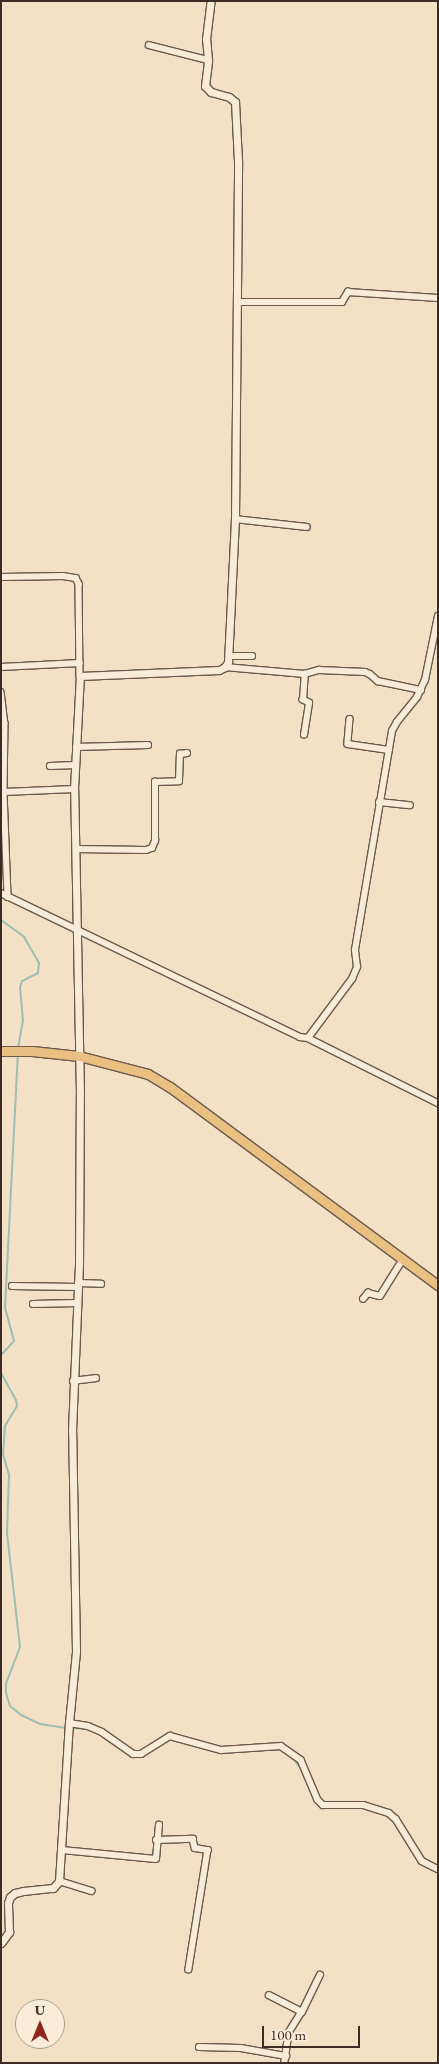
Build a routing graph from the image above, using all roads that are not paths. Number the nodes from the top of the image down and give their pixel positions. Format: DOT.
graph roads {
  1 [pos="211,1"];
  2 [pos="149,45"];
  3 [pos="208,60"];
  4 [pos="438,298"];
  5 [pos="239,302"];
  6 [pos="236,519"];
  7 [pos="307,527"];
  8 [pos="1,577"];
  9 [pos="438,616"];
  10 [pos="228,656"];
  11 [pos="252,656"];
  12 [pos="80,663"];
  13 [pos="1,667"];
  14 [pos="225,667"];
  15 [pos="305,674"];
  16 [pos="80,676"];
  17 [pos="421,690"];
  18 [pos="1,692"];
  19 [pos="350,719"];
  20 [pos="304,735"];
  21 [pos="148,745"];
  22 [pos="76,747"];
  23 [pos="388,750"];
  24 [pos="187,753"];
  25 [pos="75,765"];
  26 [pos="50,766"];
  27 [pos="74,789"];
  28 [pos="4,792"];
  29 [pos="379,802"];
  30 [pos="410,805"];
  31 [pos="76,849"];
  32 [pos="1,893"];
  33 [pos="8,897"];
  34 [pos="78,931"];
  35 [pos="308,1038"];
  36 [pos="1,1045"];
  37 [pos="1,1051"];
  38 [pos="32,1051"];
  39 [pos="79,1056"];
  40 [pos="438,1103"];
  41 [pos="403,1259"];
  42 [pos="101,1284"];
  43 [pos="78,1285"];
  44 [pos="438,1285"];
  45 [pos="12,1286"];
  46 [pos="363,1299"];
  47 [pos="77,1303"];
  48 [pos="33,1304"];
  49 [pos="96,1378"];
  50 [pos="73,1381"];
  51 [pos="69,1724"];
  52 [pos="159,1825"];
  53 [pos="156,1840"];
  54 [pos="62,1850"];
  55 [pos="438,1869"];
  56 [pos="59,1882"];
  57 [pos="92,1891"];
  58 [pos="1,1943"];
  59 [pos="189,1969"];
  60 [pos="320,1976"];
  61 [pos="269,1995"];
  62 [pos="302,2012"];
  63 [pos="199,2047"];
  64 [pos="285,2059"];
  1 -- 3 [label="street"];
  2 -- 3 [label="street"];
  3 -- 5 [label="street"];
  4 -- 5 [label="street"];
  5 -- 6 [label="street"];
  6 -- 7 [label="street"];
  6 -- 10 [label="street"];
  8 -- 12 [label="street"];
  9 -- 17 [label="street"];
  10 -- 11 [label="street"];
  10 -- 14 [label="street"];
  12 -- 13 [label="street"];
  12 -- 16 [label="street"];
  14 -- 15 [label="street"];
  14 -- 16 [label="street"];
  15 -- 17 [label="street"];
  15 -- 20 [label="street"];
  16 -- 22 [label="street"];
  17 -- 23 [label="street"];
  18 -- 28 [label="street"];
  19 -- 23 [label="street"];
  21 -- 22 [label="street"];
  22 -- 25 [label="street"];
  23 -- 29 [label="street"];
  24 -- 31 [label="street"];
  25 -- 26 [label="street"];
  25 -- 27 [label="street"];
  27 -- 28 [label="street"];
  27 -- 31 [label="street"];
  28 -- 33 [label="street"];
  29 -- 30 [label="street"];
  29 -- 35 [label="street"];
  31 -- 34 [label="street"];
  32 -- 33 [label="street"];
  33 -- 34 [label="street"];
  34 -- 35 [label="street"];
  34 -- 39 [label="street"];
  35 -- 40 [label="street"];
  36 -- 38 [label="main road"];
  37 -- 38 [label="main road"];
  38 -- 39 [label="main road"];
  39 -- 41 [label="main road"];
  39 -- 43 [label="street"];
  41 -- 44 [label="main road"];
  41 -- 46 [label="street"];
  42 -- 43 [label="street"];
  43 -- 45 [label="street"];
  43 -- 47 [label="street"];
  47 -- 48 [label="street"];
  47 -- 50 [label="street"];
  49 -- 50 [label="street"];
  50 -- 51 [label="street"];
  51 -- 54 [label="street"];
  51 -- 55 [label="street"];
  52 -- 53 [label="street"];
  53 -- 54 [label="street"];
  53 -- 59 [label="street"];
  54 -- 56 [label="street"];
  56 -- 57 [label="street"];
  56 -- 58 [label="street"];
  60 -- 62 [label="street"];
  61 -- 62 [label="street"];
  62 -- 64 [label="street"];
  63 -- 64 [label="street"];
}
